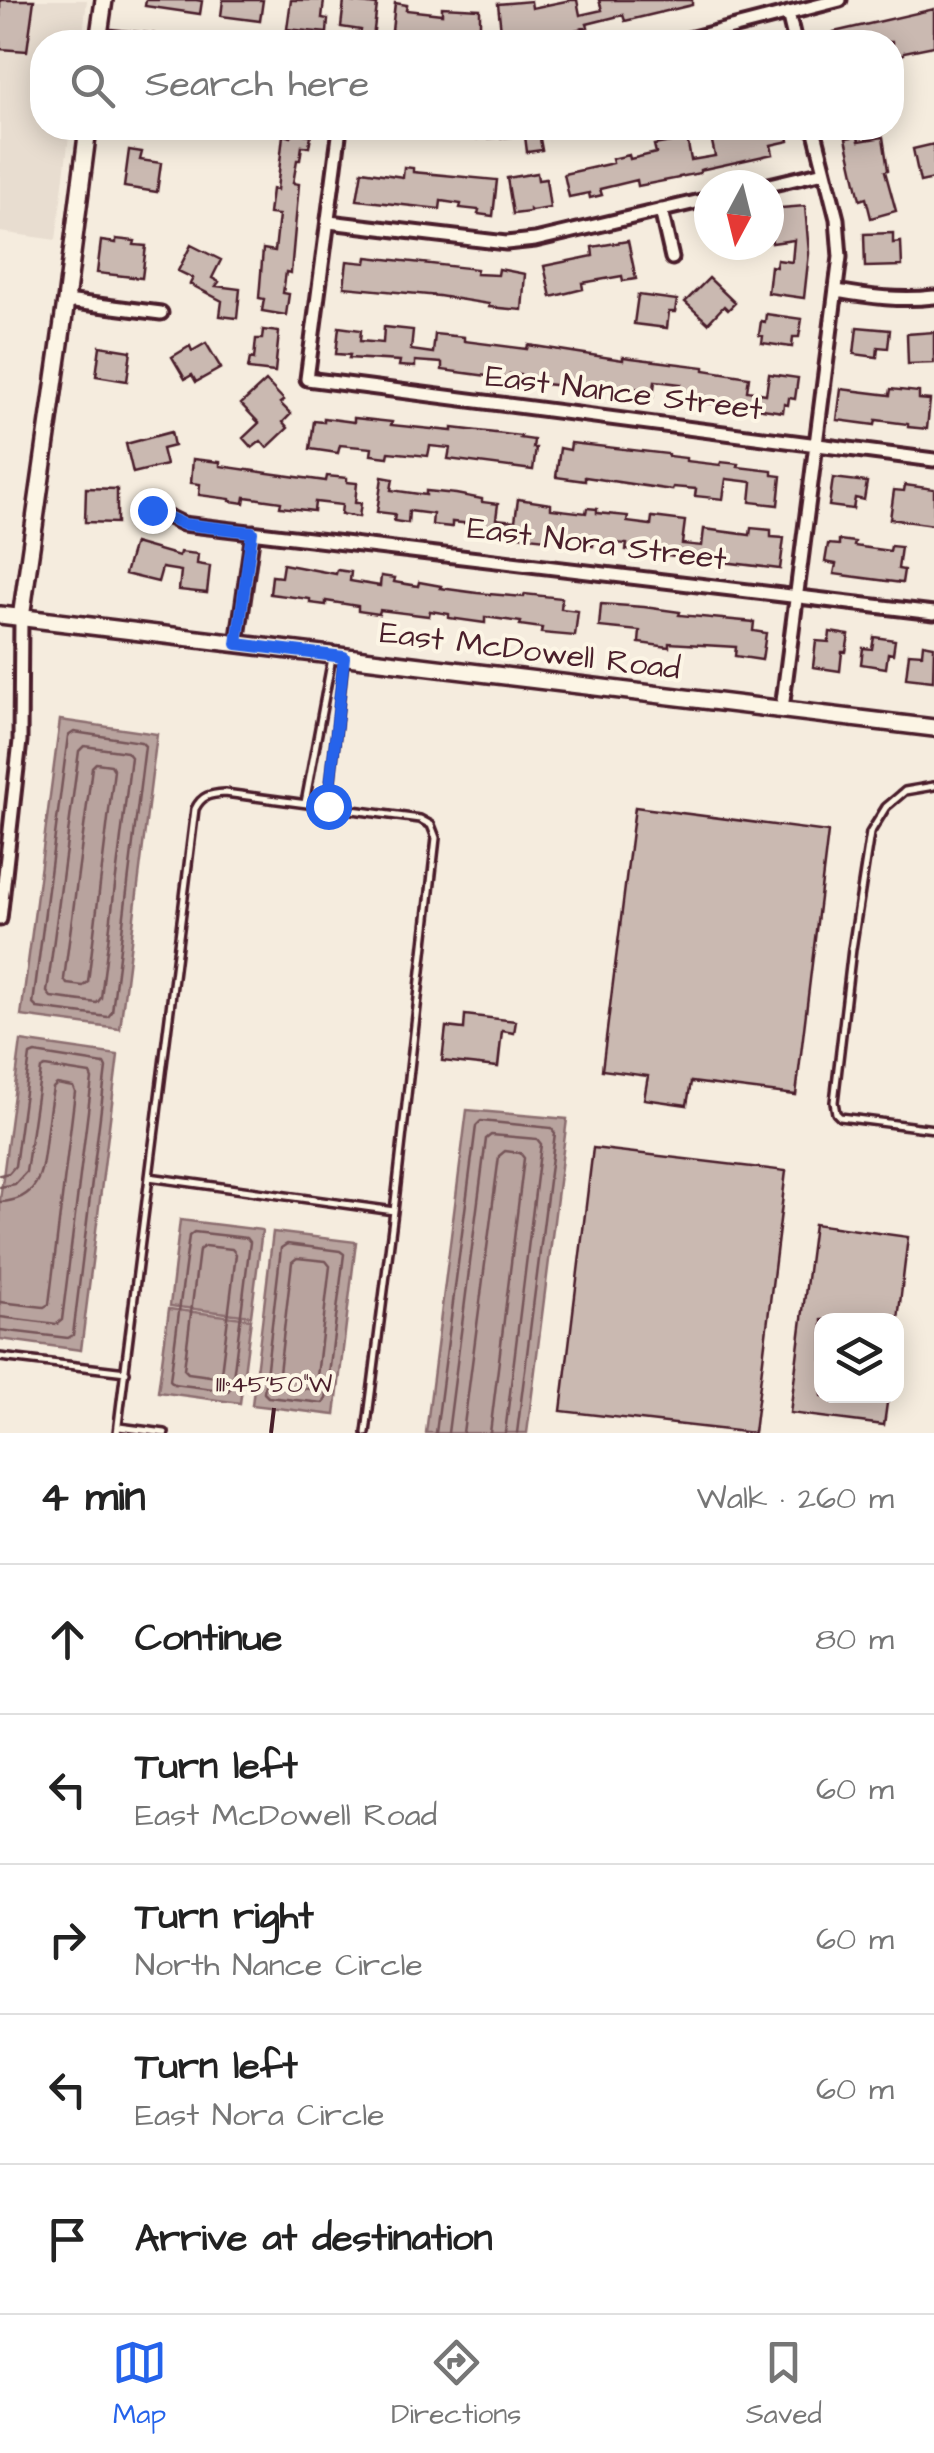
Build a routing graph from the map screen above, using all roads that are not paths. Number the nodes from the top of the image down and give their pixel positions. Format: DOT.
graph roads {
  1 [pos="104,0"];
  2 [pos="840,0"];
  3 [pos="788,13"];
  4 [pos="99,30"];
  5 [pos="723,30"];
  6 [pos="792,30"];
  7 [pos="86,140"];
  8 [pos="338,140"];
  9 [pos="817,140"];
  10 [pos="824,172"];
  11 [pos="784,181"];
  12 [pos="694,202"];
  13 [pos="661,210"];
  14 [pos="328,222"];
  15 [pos="672,258"];
  16 [pos="837,292"];
  17 [pos="934,296"];
  18 [pos="66,300"];
  19 [pos="161,313"];
  20 [pos="815,445"];
  21 [pos="934,460"];
  22 [pos="152,510"];
  23 [pos="252,532"];
  24 [pos="796,596"];
  25 [pos="934,613"];
  26 [pos="0,616"];
  27 [pos="20,618"];
  28 [pos="237,644"];
  29 [pos="338,656"];
  30 [pos="782,709"];
  31 [pos="934,728"];
  32 [pos="934,786"];
  33 [pos="304,803"];
  34 [pos="328,806"];
  35 [pos="0,920"];
  36 [pos="934,1129"];
  37 [pos="149,1177"];
  38 [pos="394,1211"];
  39 [pos="0,1356"];
  40 [pos="126,1372"];
  41 [pos="118,1430"];
  42 [pos="165,1433"];
  43 [pos="366,1433"];
  1 -- 4 [label="main road"];
  2 -- 3 [label="street"];
  3 -- 5 [label="street"];
  3 -- 6 [label="street"];
  7 -- 18 [label="main road"];
  8 -- 14 [label="street"];
  9 -- 10 [label="street"];
  10 -- 11 [label="street"];
  10 -- 16 [label="street"];
  12 -- 13 [label="street"];
  13 -- 14 [label="street"];
  13 -- 15 [label="street"];
  14 -- 20 [label="street, East Nance Street"];
  16 -- 17 [label="street"];
  16 -- 20 [label="street"];
  18 -- 19 [label="street"];
  18 -- 27 [label="main road"];
  20 -- 21 [label="street, East Nance Street"];
  20 -- 24 [label="street"];
  22 -- 23 [label="street, East Nora Street"];
  23 -- 24 [label="street, East Nora Street"];
  23 -- 28 [label="street"];
  24 -- 25 [label="street, East Nora Street"];
  24 -- 30 [label="street"];
  26 -- 27 [label="main road, East McDowell Road"];
  27 -- 28 [label="main road, East McDowell Road"];
  27 -- 35 [label="street"];
  28 -- 29 [label="main road, East McDowell Road"];
  29 -- 30 [label="main road, East McDowell Road"];
  29 -- 33 [label="lane"];
  29 -- 34 [label="lane"];
  30 -- 31 [label="main road, East McDowell Road"];
  32 -- 36 [label="lane"];
  33 -- 34 [label="lane"];
  33 -- 37 [label="lane"];
  34 -- 38 [label="lane"];
  37 -- 38 [label="lane"];
  37 -- 40 [label="lane"];
  38 -- 43 [label="lane"];
  39 -- 40 [label="lane"];
  40 -- 41 [label="lane"];
  41 -- 42 [label="lane"];
}
